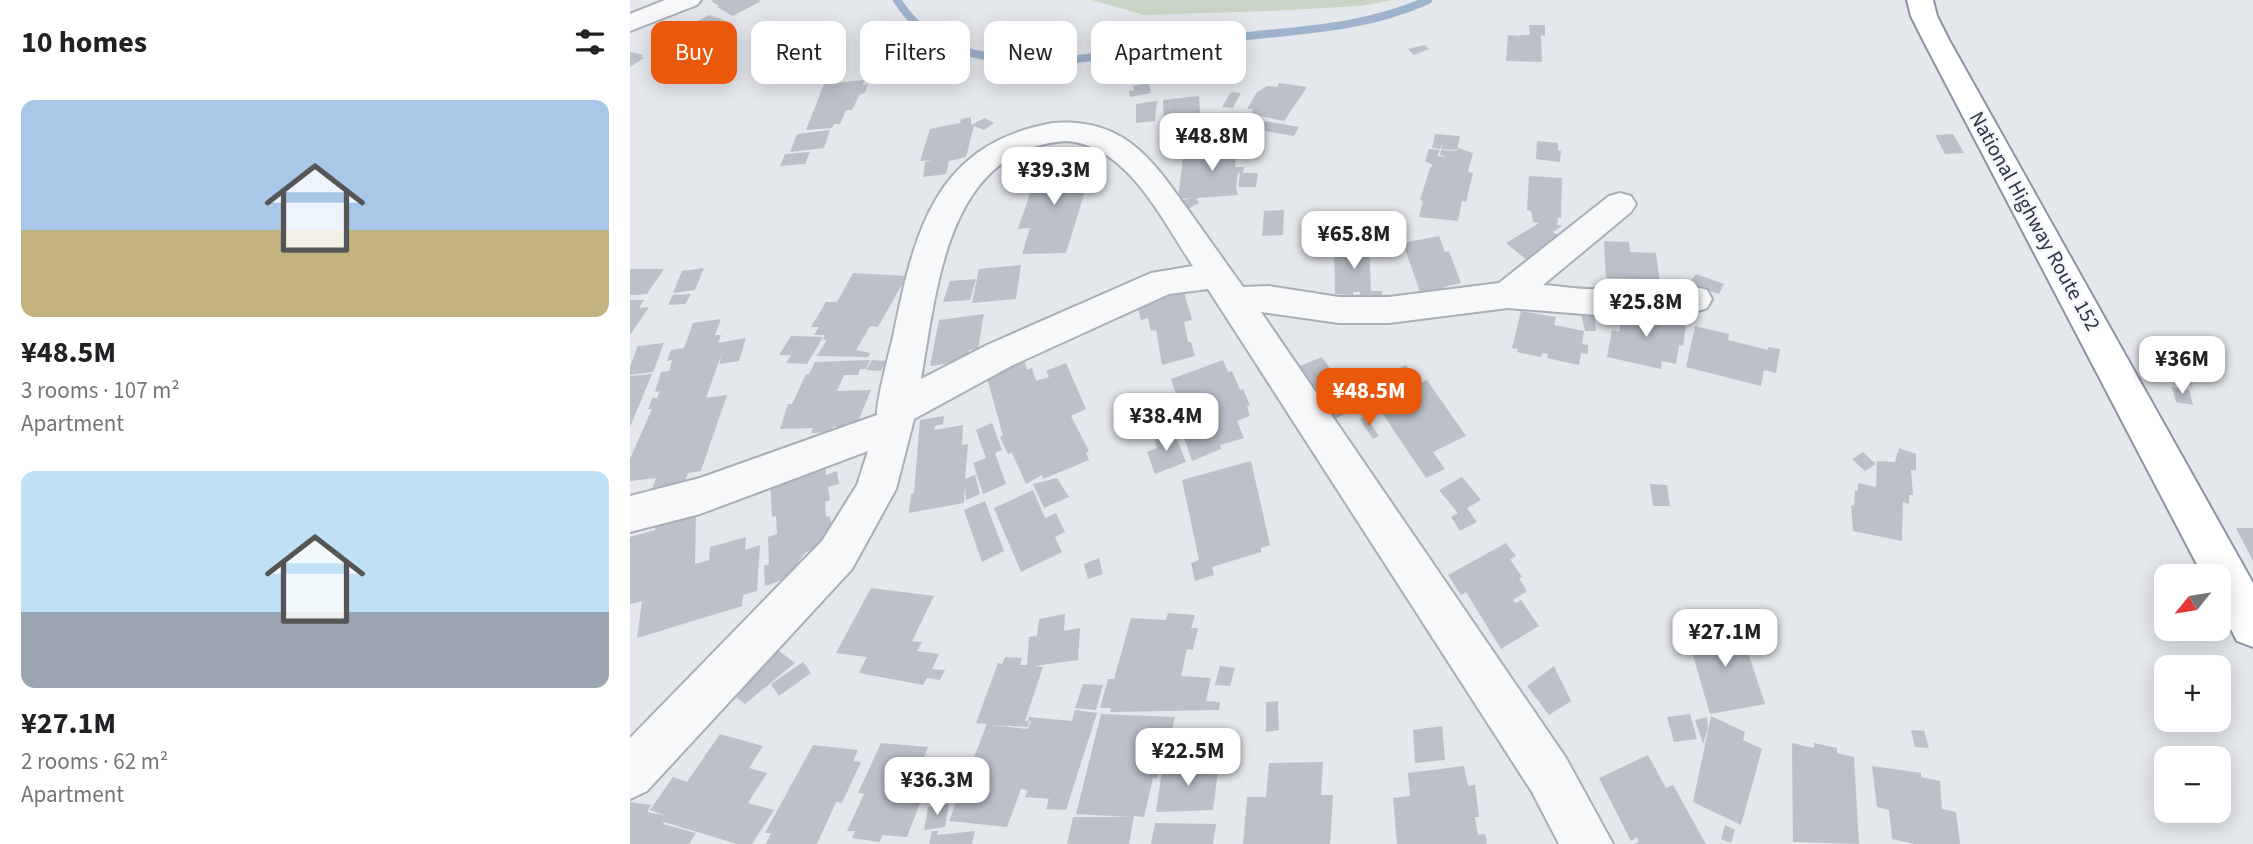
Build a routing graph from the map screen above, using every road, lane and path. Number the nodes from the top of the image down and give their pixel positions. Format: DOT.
graph roads {
  1 [pos="688,0"];
  2 [pos="1920,0"];
  3 [pos="630,23"];
  4 [pos="1620,204"];
  5 [pos="1225,288"];
  6 [pos="1508,295"];
  7 [pos="1695,299"];
  8 [pos="893,419"];
  9 [pos="630,514"];
  10 [pos="2253,626"];
  11 [pos="630,774"];
  12 [pos="1587,844"];
  1 -- 3 [label="street"];
  2 -- 10 [label="highway, National Highway Route 152"];
  4 -- 6 [label="street"];
  5 -- 6 [label="street"];
  5 -- 8 [label="street"];
  5 -- 8 [label="street"];
  5 -- 12 [label="street"];
  6 -- 7 [label="street"];
  8 -- 9 [label="street"];
  8 -- 11 [label="street"];
}
